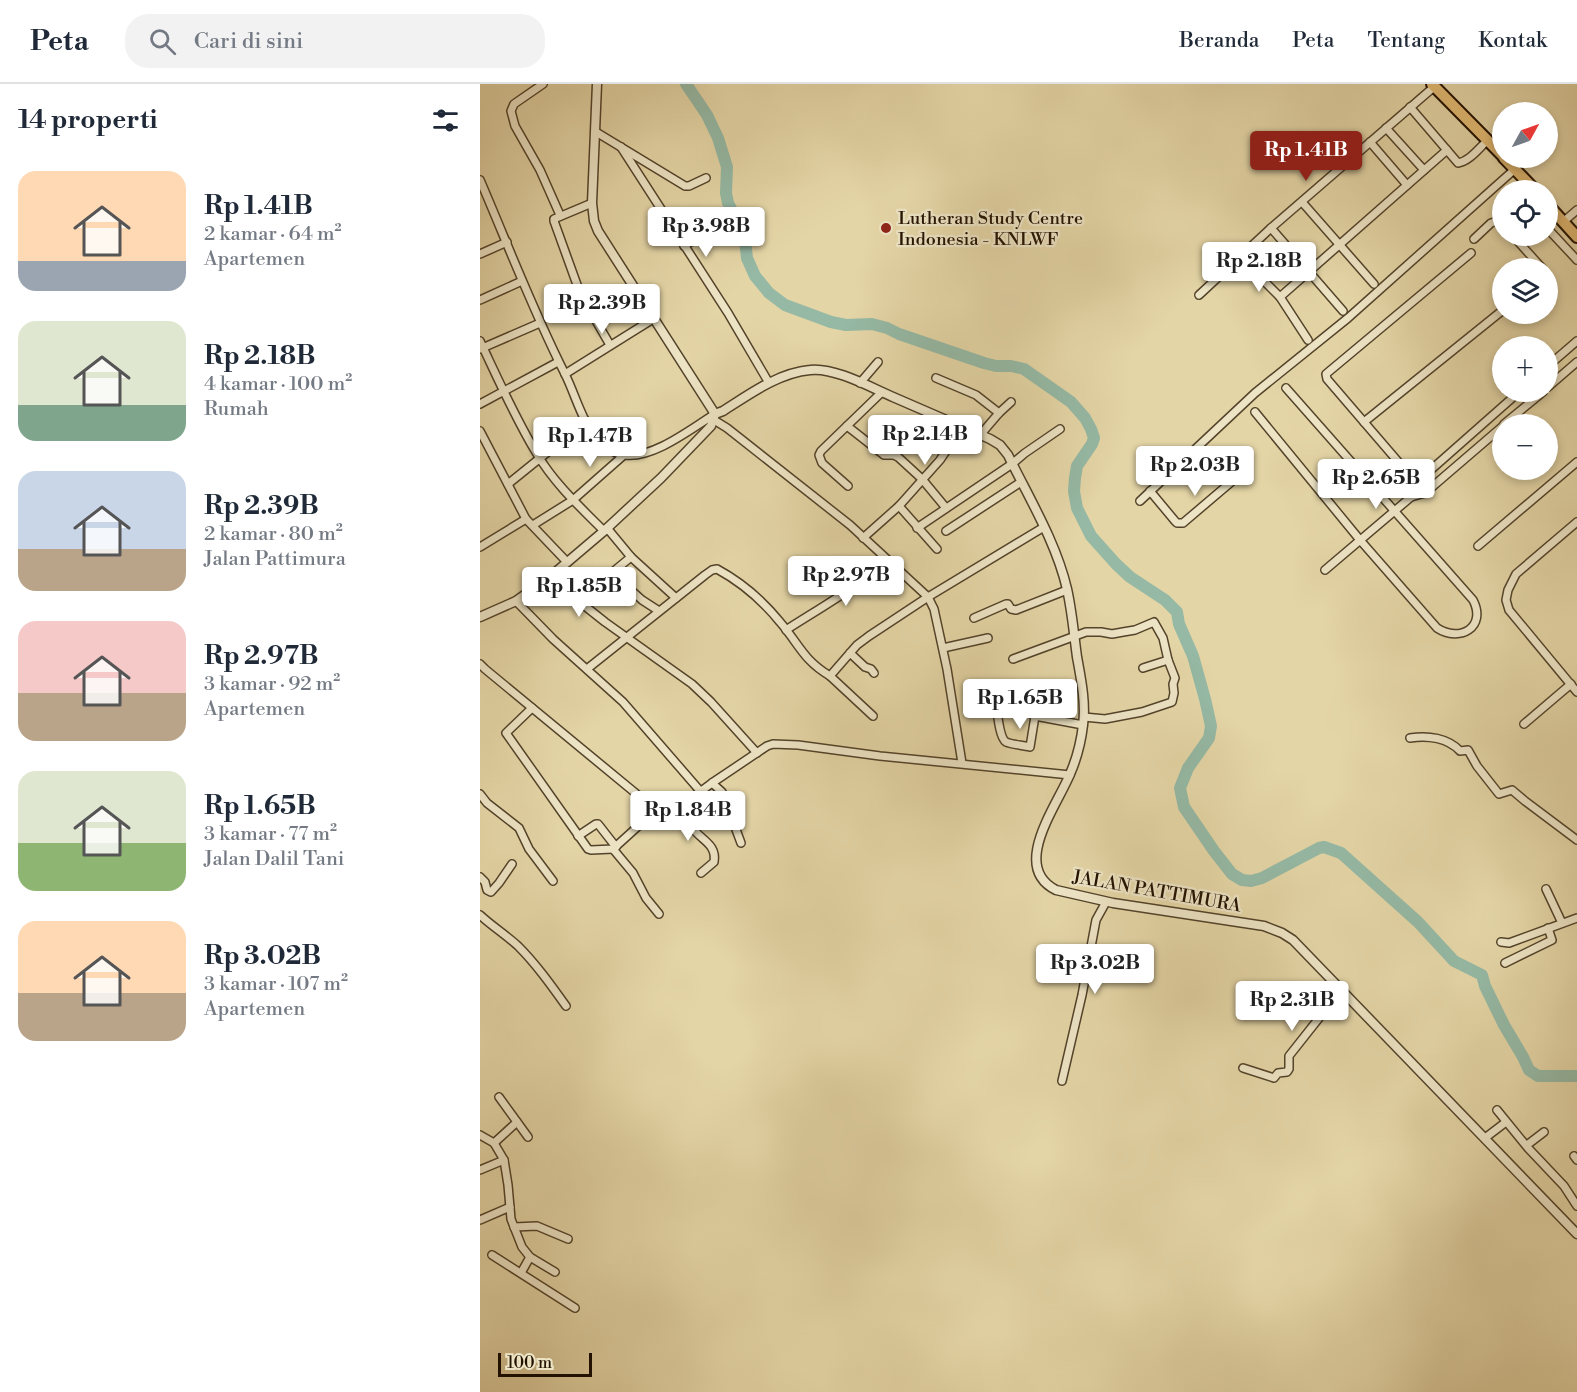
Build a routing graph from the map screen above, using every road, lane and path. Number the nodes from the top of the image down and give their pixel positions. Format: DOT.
graph roads {
  1 [pos="543,84"];
  2 [pos="597,84"];
  3 [pos="1434,85"];
  4 [pos="1410,107"];
  5 [pos="1386,128"];
  6 [pos="596,132"];
  7 [pos="1488,140"];
  8 [pos="1370,142"];
  9 [pos="1492,144"];
  10 [pos="621,147"];
  11 [pos="1447,150"];
  12 [pos="1515,169"];
  13 [pos="1424,170"];
  14 [pos="706,178"];
  15 [pos="480,180"];
  16 [pos="1523,180"];
  17 [pos="1407,185"];
  18 [pos="1302,202"];
  19 [pos="592,203"];
  20 [pos="1577,210"];
  21 [pos="560,215"];
  22 [pos="1558,216"];
  23 [pos="1563,222"];
  24 [pos="1492,223"];
  25 [pos="713,228"];
  26 [pos="1271,228"];
  27 [pos="1577,237"];
  28 [pos="1474,239"];
  29 [pos="1558,240"];
  30 [pos="507,242"];
  31 [pos="1339,245"];
  32 [pos="684,246"];
  33 [pos="1522,246"];
  34 [pos="480,254"];
  35 [pos="1471,254"];
  36 [pos="1533,258"];
  37 [pos="1577,260"];
  38 [pos="1308,271"];
  39 [pos="1257,273"];
  40 [pos="522,281"];
  41 [pos="1374,284"];
  42 [pos="1199,295"];
  43 [pos="1280,297"];
  44 [pos="480,300"];
  45 [pos="1343,311"];
  46 [pos="653,319"];
  47 [pos="1492,319"];
  48 [pos="540,323"];
  49 [pos="1308,340"];
  50 [pos="1577,341"];
  51 [pos="610,345"];
  52 [pos="481,346"];
  53 [pos="1558,357"];
  54 [pos="558,362"];
  55 [pos="878,362"];
  56 [pos="1577,362"];
  57 [pos="565,374"];
  58 [pos="936,378"];
  59 [pos="1558,378"];
  60 [pos="769,383"];
  61 [pos="860,383"];
  62 [pos="1286,388"];
  63 [pos="504,391"];
  64 [pos="882,392"];
  65 [pos="1011,402"];
  66 [pos="1507,402"];
  67 [pos="1521,402"];
  68 [pos="1531,402"];
  69 [pos="480,404"];
  70 [pos="1524,408"];
  71 [pos="1255,412"];
  72 [pos="999,413"];
  73 [pos="1517,414"];
  74 [pos="715,417"];
  75 [pos="586,421"];
  76 [pos="1364,422"];
  77 [pos="847,426"];
  78 [pos="962,427"];
  79 [pos="1060,429"];
  80 [pos="480,431"];
  81 [pos="981,434"];
  82 [pos="1492,435"];
  83 [pos="624,455"];
  84 [pos="539,458"];
  85 [pos="1577,462"];
  86 [pos="1012,464"];
  87 [pos="1243,472"];
  88 [pos="922,479"];
  89 [pos="1021,482"];
  90 [pos="508,483"];
  91 [pos="1416,483"];
  92 [pos="848,486"];
  93 [pos="1150,490"];
  94 [pos="1425,493"];
  95 [pos="1411,497"];
  96 [pos="573,500"];
  97 [pos="1140,501"];
  98 [pos="899,506"];
  99 [pos="946,508"];
  100 [pos="1394,511"];
  101 [pos="526,519"];
  102 [pos="1577,522"];
  103 [pos="533,525"];
  104 [pos="1044,527"];
  105 [pos="917,528"];
  106 [pos="605,530"];
  107 [pos="946,531"];
  108 [pos="863,538"];
  109 [pos="1359,541"];
  110 [pos="1478,546"];
  111 [pos="480,547"];
  112 [pos="937,549"];
  113 [pos="631,557"];
  114 [pos="886,560"];
  115 [pos="567,562"];
  116 [pos="1325,570"];
  117 [pos="551,576"];
  118 [pos="1067,590"];
  119 [pos="928,597"];
  120 [pos="676,598"];
  121 [pos="516,601"];
  122 [pos="659,611"];
  123 [pos="480,617"];
  124 [pos="974,618"];
  125 [pos="786,630"];
  126 [pos="627,637"];
  127 [pos="1074,637"];
  128 [pos="988,638"];
  129 [pos="943,648"];
  130 [pos="850,653"];
  131 [pos="1013,659"];
  132 [pos="1168,660"];
  133 [pos="480,663"];
  134 [pos="1143,668"];
  135 [pos="587,669"];
  136 [pos="874,672"];
  137 [pos="830,676"];
  138 [pos="1571,684"];
  139 [pos="1577,692"];
  140 [pos="532,708"];
  141 [pos="873,716"];
  142 [pos="1035,716"];
  143 [pos="1084,721"];
  144 [pos="1524,724"];
  145 [pos="1410,738"];
  146 [pos="757,753"];
  147 [pos="962,764"];
  148 [pos="1070,775"];
  149 [pos="712,783"];
  150 [pos="701,792"];
  151 [pos="480,794"];
  152 [pos="682,806"];
  153 [pos="656,810"];
  154 [pos="578,836"];
  155 [pos="1577,840"];
  156 [pos="741,843"];
  157 [pos="614,848"];
  158 [pos="512,864"];
  159 [pos="700,873"];
  160 [pos="480,878"];
  161 [pos="553,881"];
  162 [pos="1546,889"];
  163 [pos="1103,901"];
  164 [pos="659,914"];
  165 [pos="480,915"];
  166 [pos="1577,918"];
  167 [pos="1562,923"];
  168 [pos="1548,928"];
  169 [pos="1501,942"];
  170 [pos="1505,963"];
  171 [pos="1342,989"];
  172 [pos="566,1006"];
  173 [pos="1243,1068"];
  174 [pos="1062,1082"];
  175 [pos="499,1097"];
  176 [pos="1497,1110"];
  177 [pos="517,1122"];
  178 [pos="1506,1122"];
  179 [pos="1544,1132"];
  180 [pos="480,1135"];
  181 [pos="528,1137"];
  182 [pos="1485,1138"];
  183 [pos="494,1143"];
  184 [pos="1527,1146"];
  185 [pos="504,1160"];
  186 [pos="480,1170"];
  187 [pos="1577,1206"];
  188 [pos="510,1207"];
  189 [pos="480,1220"];
  190 [pos="514,1227"];
  191 [pos="1577,1234"];
  192 [pos="568,1239"];
  193 [pos="492,1256"];
  194 [pos="530,1257"];
  195 [pos="555,1272"];
  196 [pos="521,1273"];
  197 [pos="575,1308"];
  1 -- 21 [label="street"];
  2 -- 6 [label="street"];
  3 -- 4 [label="street"];
  3 -- 7 [label="main road"];
  4 -- 5 [label="street"];
  4 -- 11 [label="street"];
  5 -- 8 [label="street"];
  5 -- 13 [label="street"];
  6 -- 10 [label="street"];
  6 -- 19 [label="street"];
  7 -- 9 [label="main road"];
  7 -- 11 [label="street"];
  8 -- 17 [label="street"];
  8 -- 18 [label="street"];
  10 -- 14 [label="street"];
  10 -- 32 [label="street"];
  11 -- 13 [label="street"];
  12 -- 16 [label="main road"];
  12 -- 93 [label="street"];
  13 -- 17 [label="street"];
  15 -- 30 [label="street"];
  17 -- 31 [label="street"];
  18 -- 26 [label="street"];
  18 -- 31 [label="street"];
  19 -- 21 [label="street"];
  19 -- 46 [label="street"];
  20 -- 23 [label="street"];
  21 -- 51 [label="street"];
  22 -- 23 [label="main road"];
  23 -- 27 [label="main road"];
  24 -- 28 [label="street"];
  25 -- 32 [label="street"];
  26 -- 38 [label="street"];
  26 -- 42 [label="street"];
  29 -- 37 [label="street"];
  30 -- 34 [label="street"];
  30 -- 40 [label="street"];
  31 -- 38 [label="street"];
  31 -- 41 [label="street"];
  32 -- 60 [label="street"];
  33 -- 36 [label="street"];
  35 -- 76 [label="street"];
  38 -- 43 [label="street"];
  38 -- 45 [label="street"];
  39 -- 43 [label="street"];
  40 -- 44 [label="street"];
  40 -- 48 [label="street"];
  43 -- 49 [label="street"];
  46 -- 51 [label="street"];
  46 -- 74 [label="street"];
  47 -- 76 [label="street"];
  48 -- 52 [label="street"];
  48 -- 54 [label="street"];
  50 -- 53 [label="street"];
  51 -- 57 [label="street"];
  52 -- 63 [label="street"];
  54 -- 57 [label="street"];
  54 -- 63 [label="street"];
  55 -- 61 [label="street"];
  56 -- 59 [label="street"];
  57 -- 75 [label="street"];
  58 -- 72 [label="street"];
  60 -- 61 [label="street, JALAN PATTIMURA"];
  60 -- 74 [label="street, JALAN PATTIMURA"];
  61 -- 64 [label="street, JALAN PATTIMURA"];
  62 -- 100 [label="street"];
  63 -- 69 [label="street"];
  63 -- 84 [label="street"];
  64 -- 77 [label="street"];
  64 -- 78 [label="street, JALAN PATTIMURA"];
  65 -- 72 [label="street"];
  66 -- 91 [label="street"];
  67 -- 70 [label="street"];
  68 -- 70 [label="street"];
  70 -- 73 [label="street"];
  71 -- 109 [label="street"];
  72 -- 81 [label="street"];
  74 -- 83 [label="street, JALAN PATTIMURA"];
  74 -- 106 [label="street"];
  74 -- 108 [label="street"];
  75 -- 83 [label="street"];
  75 -- 84 [label="street"];
  76 -- 91 [label="street"];
  77 -- 88 [label="street"];
  77 -- 92 [label="street"];
  78 -- 81 [label="street, JALAN PATTIMURA"];
  78 -- 88 [label="street"];
  79 -- 86 [label="street"];
  80 -- 90 [label="street"];
  81 -- 86 [label="street, JALAN PATTIMURA"];
  82 -- 94 [label="street"];
  83 -- 96 [label="street"];
  84 -- 90 [label="street"];
  84 -- 96 [label="street"];
  85 -- 110 [label="street"];
  86 -- 89 [label="street, JALAN PATTIMURA"];
  86 -- 99 [label="street"];
  87 -- 93 [label="street"];
  88 -- 98 [label="street"];
  88 -- 99 [label="street"];
  89 -- 104 [label="street, JALAN PATTIMURA"];
  89 -- 107 [label="street"];
  90 -- 101 [label="street"];
  91 -- 94 [label="street"];
  91 -- 95 [label="street"];
  93 -- 97 [label="street"];
  94 -- 95 [label="street"];
  95 -- 100 [label="street"];
  96 -- 103 [label="street"];
  96 -- 106 [label="street"];
  98 -- 105 [label="street"];
  98 -- 108 [label="street"];
  99 -- 105 [label="street"];
  100 -- 109 [label="street"];
  100 -- 109 [label="street"];
  101 -- 103 [label="street"];
  101 -- 111 [label="street"];
  102 -- 138 [label="street"];
  103 -- 115 [label="street"];
  104 -- 118 [label="street, JALAN PATTIMURA"];
  104 -- 119 [label="street"];
  105 -- 112 [label="street"];
  106 -- 113 [label="street"];
  106 -- 115 [label="street"];
  108 -- 114 [label="street"];
  109 -- 116 [label="street"];
  113 -- 120 [label="street"];
  113 -- 122 [label="street"];
  114 -- 119 [label="street"];
  114 -- 125 [label="street"];
  115 -- 117 [label="street"];
  117 -- 121 [label="street"];
  117 -- 126 [label="street"];
  118 -- 124 [label="street"];
  118 -- 127 [label="street, JALAN PATTIMURA"];
  119 -- 129 [label="street"];
  119 -- 130 [label="street"];
  120 -- 122 [label="street"];
  120 -- 125 [label="street"];
  121 -- 123 [label="street"];
  121 -- 135 [label="street"];
  122 -- 126 [label="street"];
  125 -- 137 [label="street"];
  126 -- 135 [label="street"];
  126 -- 146 [label="street"];
  127 -- 131 [label="street"];
  127 -- 132 [label="street"];
  127 -- 143 [label="street, JALAN PATTIMURA"];
  128 -- 129 [label="street"];
  129 -- 147 [label="street"];
  130 -- 136 [label="street"];
  130 -- 137 [label="street"];
  132 -- 134 [label="street"];
  132 -- 143 [label="street"];
  133 -- 140 [label="street"];
  135 -- 150 [label="street"];
  137 -- 141 [label="street"];
  138 -- 139 [label="street"];
  138 -- 144 [label="street"];
  140 -- 153 [label="street"];
  140 -- 154 [label="street"];
  142 -- 142 [label="street"];
  142 -- 143 [label="street"];
  143 -- 148 [label="street, JALAN PATTIMURA"];
  145 -- 155 [label="street"];
  146 -- 147 [label="street"];
  146 -- 149 [label="street"];
  147 -- 148 [label="street"];
  148 -- 163 [label="street, JALAN PATTIMURA"];
  149 -- 150 [label="street"];
  149 -- 156 [label="street"];
  150 -- 152 [label="street"];
  151 -- 161 [label="street"];
  152 -- 153 [label="street"];
  152 -- 159 [label="street"];
  153 -- 157 [label="street"];
  154 -- 157 [label="street"];
  154 -- 157 [label="street"];
  157 -- 164 [label="street"];
  158 -- 160 [label="street"];
  162 -- 167 [label="street"];
  163 -- 171 [label="street, JALAN PATTIMURA"];
  163 -- 174 [label="street"];
  165 -- 172 [label="street"];
  166 -- 167 [label="street"];
  167 -- 168 [label="street"];
  168 -- 169 [label="street"];
  168 -- 170 [label="street"];
  171 -- 173 [label="street"];
  171 -- 182 [label="street, JALAN PATTIMURA"];
  175 -- 177 [label="street"];
  176 -- 178 [label="street"];
  177 -- 181 [label="street"];
  177 -- 183 [label="street"];
  178 -- 182 [label="street"];
  178 -- 184 [label="street"];
  179 -- 184 [label="street"];
  180 -- 183 [label="street"];
  182 -- 191 [label="street, JALAN PATTIMURA"];
  183 -- 185 [label="street"];
  184 -- 187 [label="street"];
  185 -- 186 [label="street"];
  185 -- 188 [label="street"];
  188 -- 189 [label="street"];
  188 -- 190 [label="street"];
  190 -- 192 [label="street"];
  190 -- 194 [label="street"];
  193 -- 196 [label="street"];
  194 -- 195 [label="street"];
  194 -- 196 [label="street"];
  196 -- 197 [label="street"];
}
